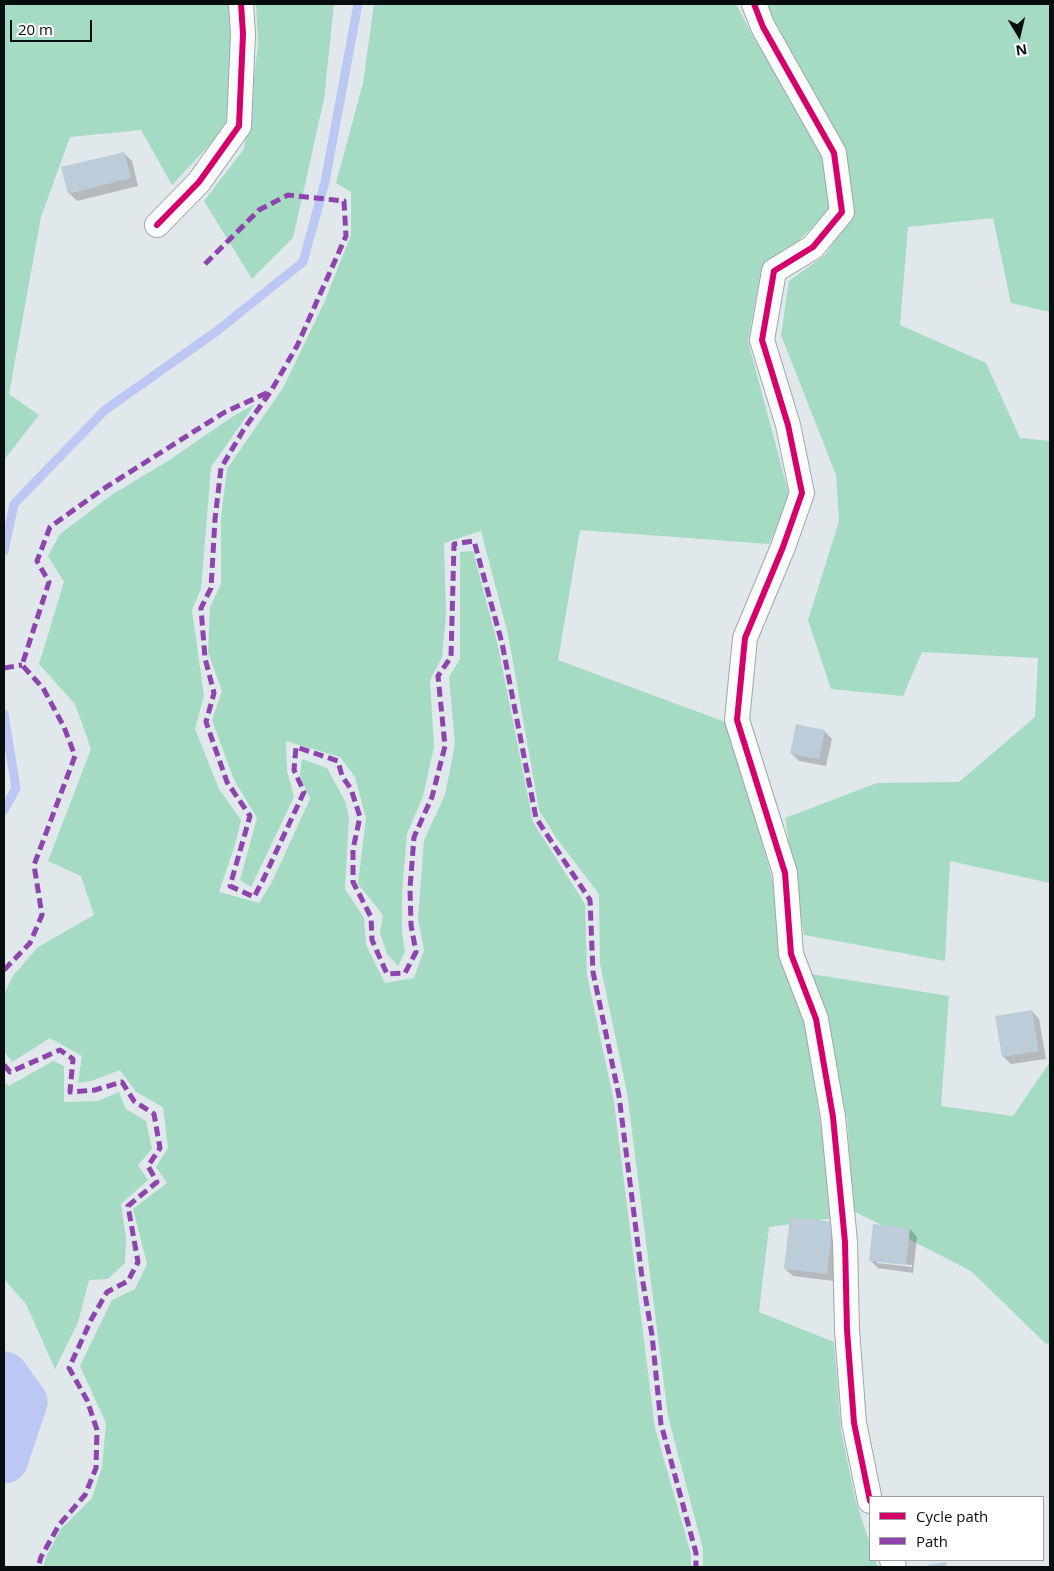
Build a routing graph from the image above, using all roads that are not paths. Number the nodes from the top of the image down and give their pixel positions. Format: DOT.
graph roads {
  1 [pos="241,4"];
  2 [pos="754,4"];
  3 [pos="157,225"];
  4 [pos="869,1496"];
  1 -- 3 [label="street"];
  2 -- 4 [label="street"];
}
